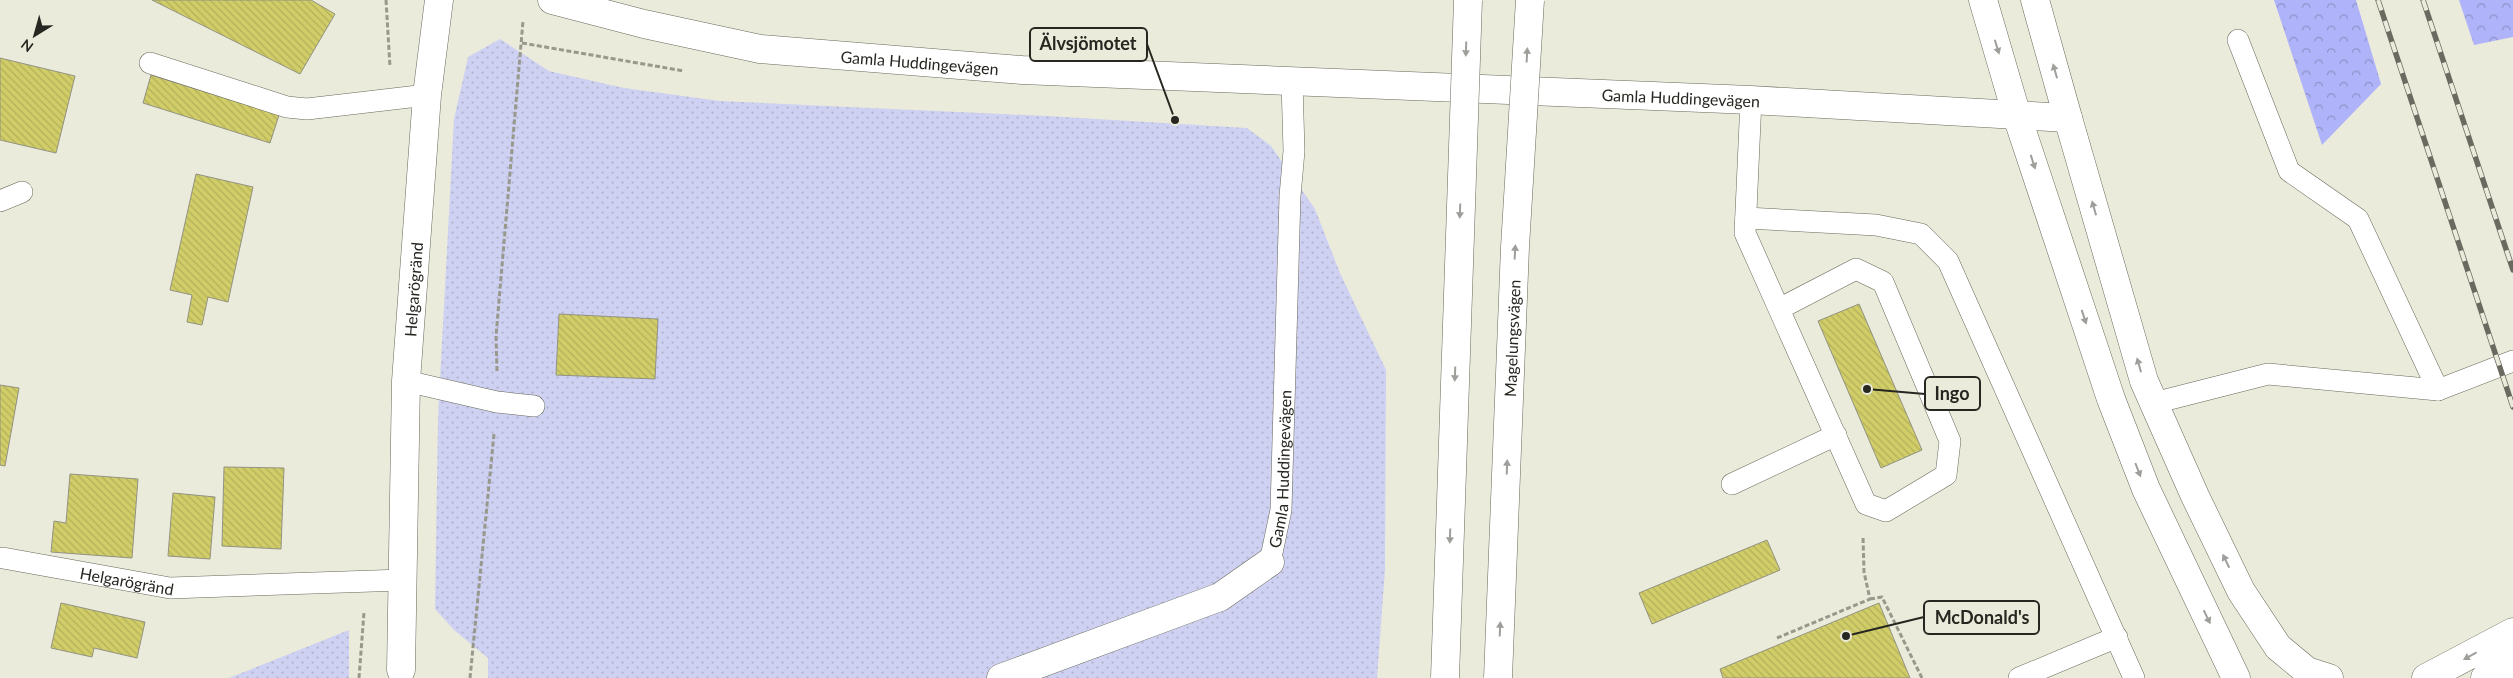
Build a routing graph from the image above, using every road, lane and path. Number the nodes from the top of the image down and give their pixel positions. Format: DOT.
graph roads {
  1 [pos="439,0"];
  2 [pos="552,0"];
  3 [pos="1468,0"];
  4 [pos="1530,0"];
  5 [pos="1983,0"];
  6 [pos="2035,0"];
  7 [pos="524,17"];
  8 [pos="2238,40"];
  9 [pos="150,63"];
  10 [pos="1292,82"];
  11 [pos="427,95"];
  12 [pos="1751,100"];
  13 [pos="2017,116"];
  14 [pos="2068,118"];
  15 [pos="22,192"];
  16 [pos="0,200"];
  17 [pos="1746,218"];
  18 [pos="1779,309"];
  19 [pos="2513,361"];
  20 [pos="406,382"];
  21 [pos="2438,390"];
  22 [pos="497,402"];
  23 [pos="2154,403"];
  24 [pos="534,406"];
  25 [pos="1836,435"];
  26 [pos="1732,484"];
  27 [pos="1863,551"];
  28 [pos="3,558"];
  29 [pos="1270,562"];
  30 [pos="403,580"];
  31 [pos="1870,599"];
  32 [pos="2513,632"];
  33 [pos="2117,637"];
  34 [pos="1777,638"];
  35 [pos="2513,662"];
  36 [pos="401,670"];
  37 [pos="470,678"];
  38 [pos="1001,678"];
  39 [pos="1445,678"];
  40 [pos="1498,678"];
  41 [pos="1922,678"];
  42 [pos="2019,678"];
  43 [pos="2134,678"];
  44 [pos="2236,678"];
  45 [pos="2329,678"];
  46 [pos="2426,678"];
  47 [pos="2485,678"];
  1 -- 11 [label="main road, Helgarögränd"];
  2 -- 10 [label="main road, Gamla Huddingevägen"];
  3 -- 39 [label="main road, one-way, bridge"];
  40 -- 4 [label="main road, Magelungsvägen, one-way, bridge"];
  5 -- 13 [label="main road, one-way"];
  14 -- 6 [label="main road, one-way"];
  7 -- 22 [label="path"];
  8 -- 21 [label="lane"];
  9 -- 11 [label="lane"];
  10 -- 12 [label="main road, Gamla Huddingevägen"];
  10 -- 29 [label="lane, Gamla Huddingevägen"];
  11 -- 20 [label="main road, Helgarögränd"];
  12 -- 13 [label="main road, Gamla Huddingevägen"];
  12 -- 17 [label="lane"];
  13 -- 14 [label="main road, Gamla Huddingevägen"];
  13 -- 44 [label="main road, one-way"];
  23 -- 14 [label="main road, one-way"];
  15 -- 16 [label="lane"];
  17 -- 18 [label="lane"];
  17 -- 33 [label="lane"];
  18 -- 25 [label="lane"];
  18 -- 25 [label="lane"];
  19 -- 21 [label="lane"];
  20 -- 22 [label="lane"];
  20 -- 30 [label="main road, Helgarögränd"];
  21 -- 23 [label="lane"];
  22 -- 24 [label="lane"];
  22 -- 37 [label="path"];
  45 -- 23 [label="main road, one-way"];
  25 -- 26 [label="lane"];
  27 -- 31 [label="path"];
  28 -- 30 [label="lane, Helgarögränd"];
  29 -- 38 [label="main road, Gamla Huddingevägen"];
  30 -- 36 [label="main road, Helgarögränd"];
  31 -- 34 [label="path"];
  31 -- 41 [label="path"];
  32 -- 46 [label="main road, one-way"];
  33 -- 42 [label="lane"];
  33 -- 43 [label="lane"];
  35 -- 47 [label="main road"];
}
